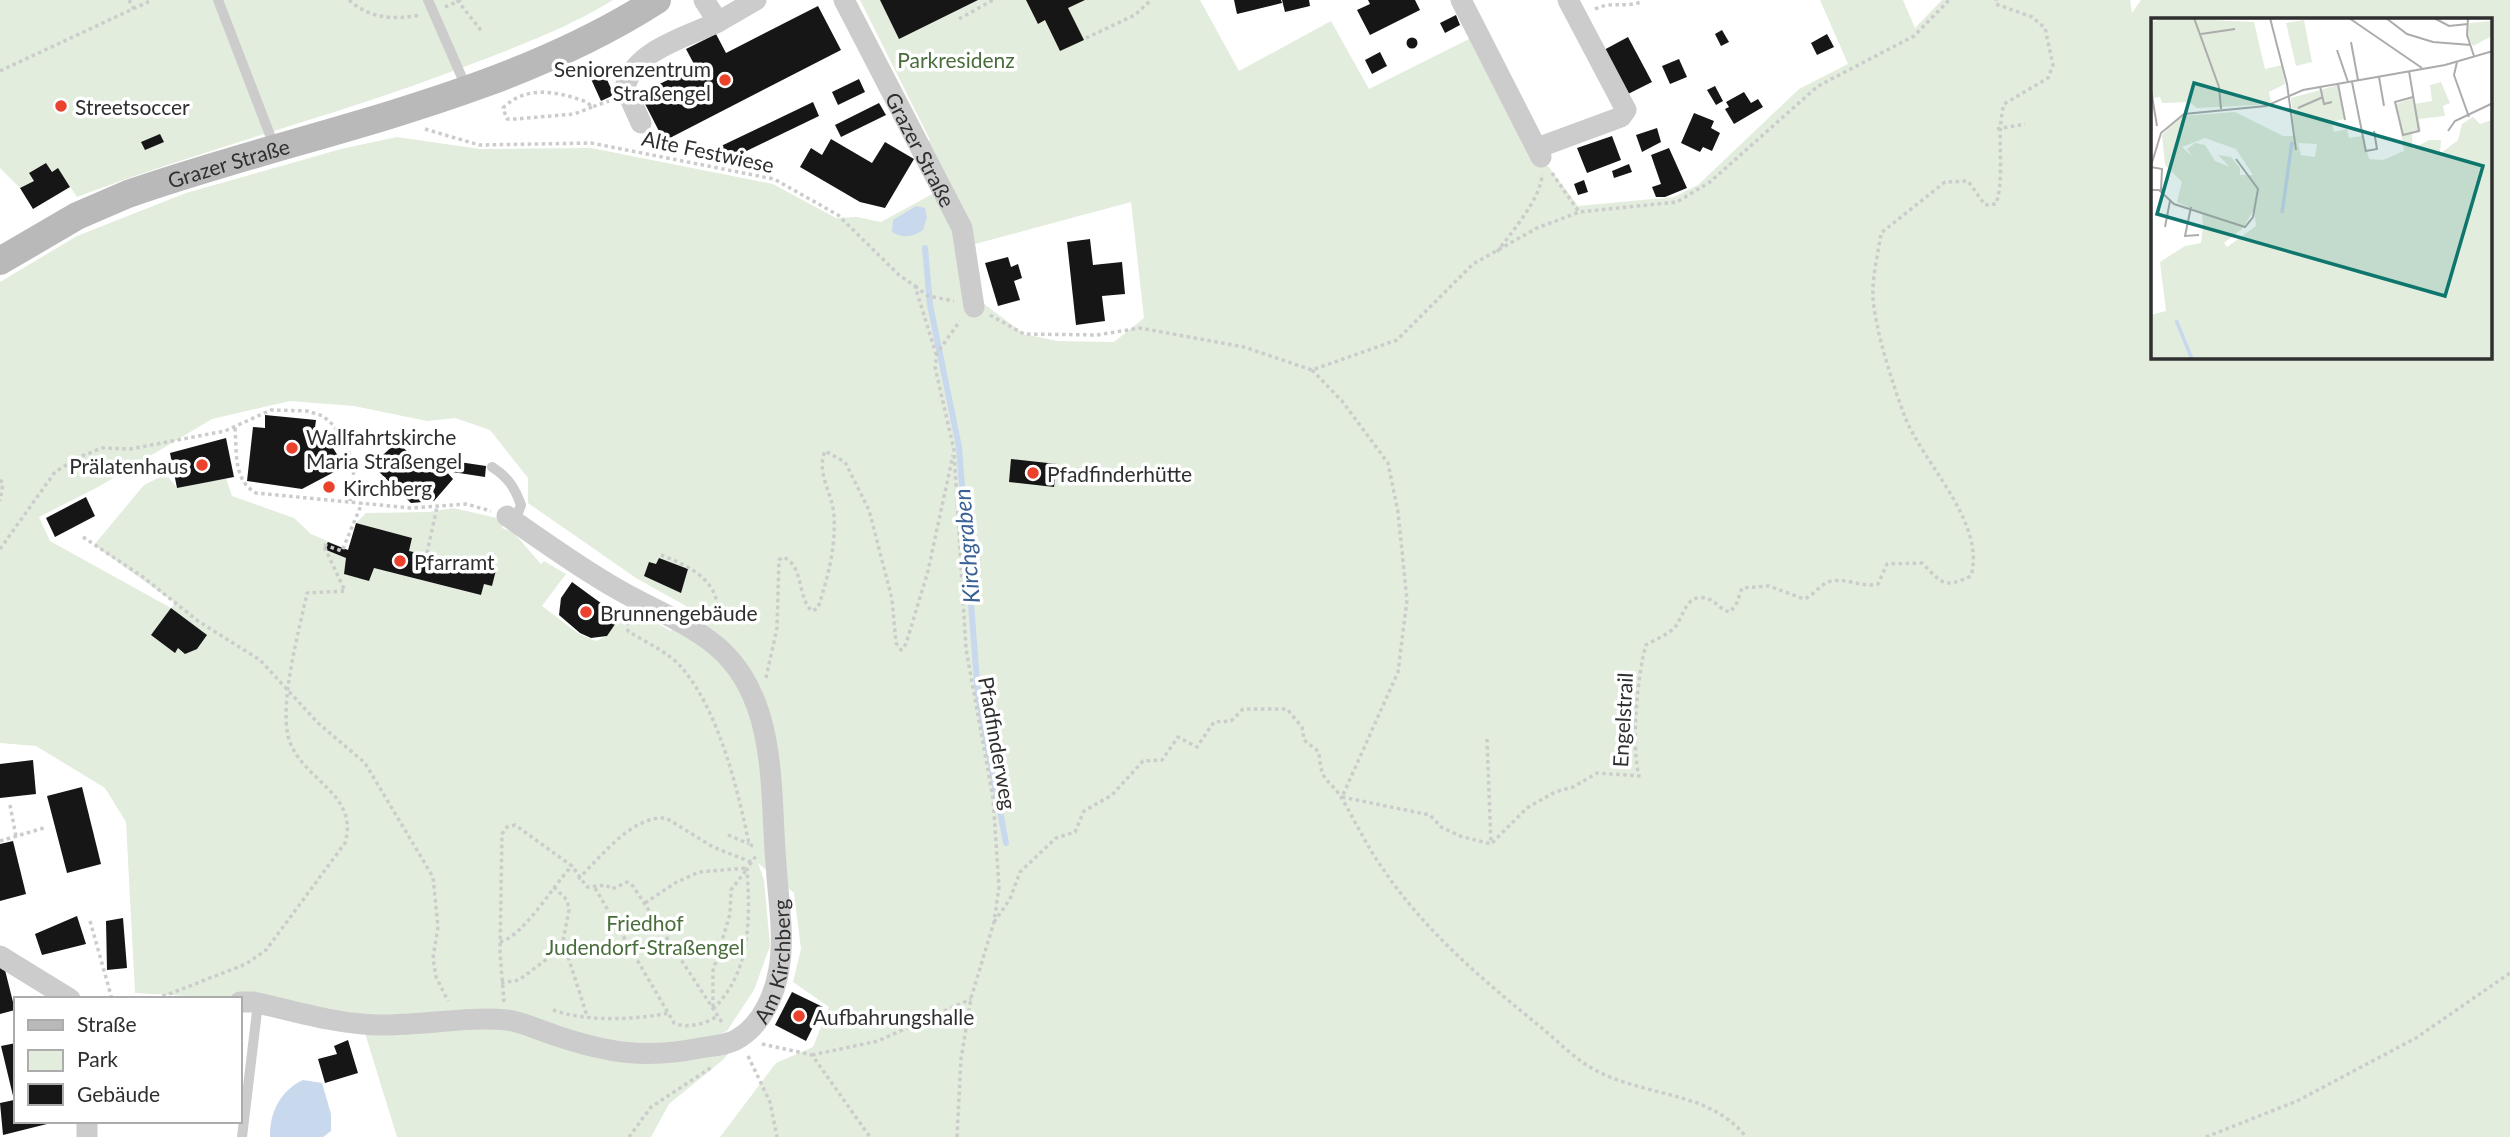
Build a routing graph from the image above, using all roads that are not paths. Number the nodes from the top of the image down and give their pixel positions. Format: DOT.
graph roads {
  1 [pos="218,0"];
  2 [pos="657,0"];
  3 [pos="704,0"];
  4 [pos="756,0"];
  5 [pos="844,0"];
  6 [pos="1461,0"];
  7 [pos="430,6"];
  8 [pos="1573,9"];
  9 [pos="718,22"];
  10 [pos="463,77"];
  11 [pos="641,123"];
  12 [pos="275,148"];
  13 [pos="2,256"];
  14 [pos="974,307"];
  15 [pos="492,467"];
  16 [pos="511,519"];
  17 [pos="0,956"];
  18 [pos="67,997"];
  19 [pos="249,1002"];
  20 [pos="242,1137"];
  1 -- 12 [label="lane"];
  2 -- 10 [label="main road, Grazer Straße"];
  3 -- 9 [label="street"];
  4 -- 9 [label="street"];
  5 -- 14 [label="street, Grazer Straße"];
  6 -- 8 [label="street"];
  7 -- 10 [label="lane"];
  9 -- 11 [label="street"];
  10 -- 12 [label="main road, Grazer Straße"];
  12 -- 13 [label="main road, Grazer Straße"];
  15 -- 16 [label="lane"];
  16 -- 19 [label="street, Am Kirchberg"];
  17 -- 18 [label="street"];
  19 -- 20 [label="lane, Am Kirchberg"];
}
